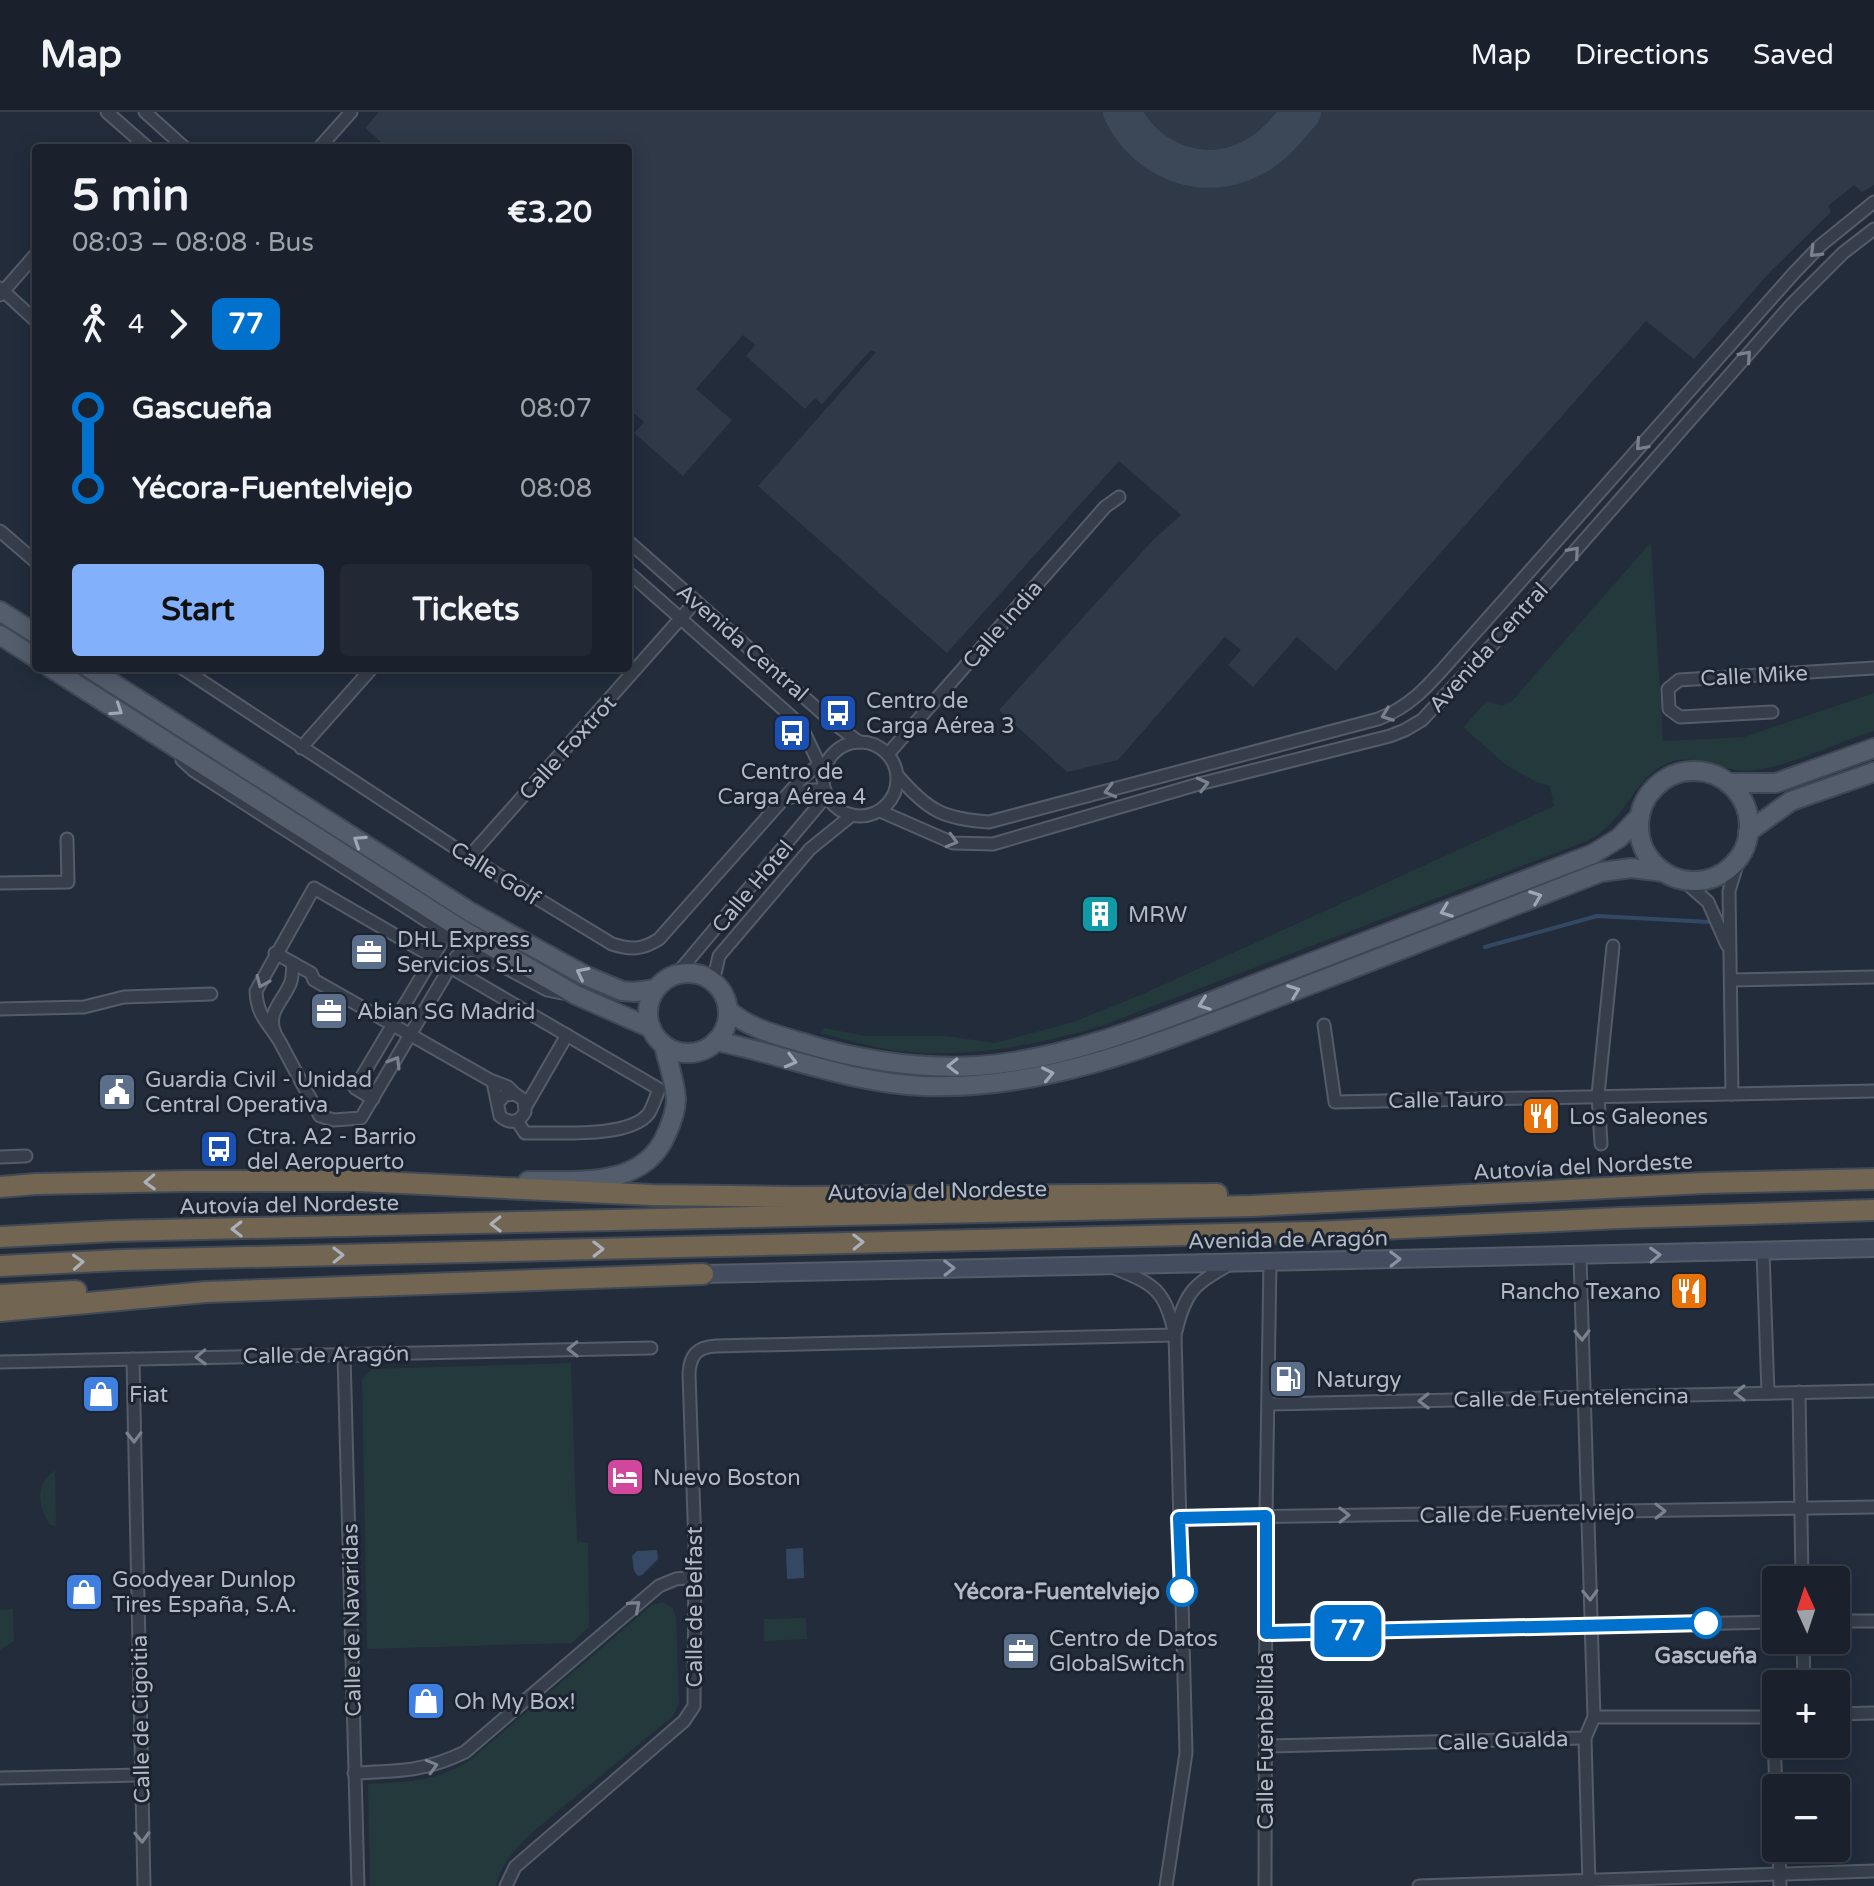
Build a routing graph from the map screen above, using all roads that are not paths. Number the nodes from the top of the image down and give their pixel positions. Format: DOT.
graph roads {
  1 [pos="107,112"];
  2 [pos="145,112"];
  3 [pos="351,112"];
  4 [pos="143,144"];
  5 [pos="181,144"];
  6 [pos="323,144"];
  7 [pos="1874,202"];
  8 [pos="1874,229"];
  9 [pos="32,258"];
  10 [pos="1,291"];
  11 [pos="32,318"];
  12 [pos="1119,497"];
  13 [pos="0,531"];
  14 [pos="632,545"];
  15 [pos="32,559"];
  16 [pos="632,576"];
  17 [pos="696,601"];
  18 [pos="0,611"];
  19 [pos="681,619"];
  20 [pos="32,631"];
  21 [pos="0,635"];
  22 [pos="32,655"];
  23 [pos="1874,668"];
  24 [pos="57,672"];
  25 [pos="95,672"];
  26 [pos="188,672"];
  27 [pos="368,672"];
  28 [pos="1772,712"];
  29 [pos="159,737"];
  30 [pos="859,742"];
  31 [pos="301,748"];
  32 [pos="1874,748"];
  33 [pos="888,754"];
  34 [pos="823,767"];
  35 [pos="1874,772"];
  36 [pos="898,776"];
  37 [pos="1728,783"];
  38 [pos="826,792"];
  39 [pos="785,800"];
  40 [pos="880,811"];
  41 [pos="852,815"];
  42 [pos="1640,816"];
  43 [pos="1748,832"];
  44 [pos="67,839"];
  45 [pos="469,857"];
  46 [pos="1739,858"];
  47 [pos="1664,872"];
  48 [pos="1683,880"];
  49 [pos="0,883"];
  50 [pos="1613,946"];
  51 [pos="1729,949"];
  52 [pos="275,953"];
  53 [pos="433,957"];
  54 [pos="293,963"];
  55 [pos="450,967"];
  56 [pos="676,975"];
  57 [pos="1874,977"];
  58 [pos="314,980"];
  59 [pos="1732,980"];
  60 [pos="291,982"];
  61 [pos="713,982"];
  62 [pos="656,989"];
  63 [pos="211,994"];
  64 [pos="576,995"];
  65 [pos="0,1009"];
  66 [pos="728,1010"];
  67 [pos="393,1024"];
  68 [pos="1324,1025"];
  69 [pos="651,1028"];
  70 [pos="275,1034"];
  71 [pos="411,1034"];
  72 [pos="567,1035"];
  73 [pos="716,1041"];
  74 [pos="664,1045"];
  75 [pos="493,1082"];
  76 [pos="1874,1091"];
  77 [pos="515,1094"];
  78 [pos="1732,1094"];
  79 [pos="1598,1095"];
  80 [pos="373,1099"];
  81 [pos="498,1103"];
  82 [pos="526,1106"];
  83 [pos="517,1121"];
  84 [pos="1601,1144"];
  85 [pos="26,1156"];
  86 [pos="0,1157"];
  87 [pos="1874,1179"];
  88 [pos="1704,1183"];
  89 [pos="424,1184"];
  90 [pos="0,1187"];
  91 [pos="1249,1194"];
  92 [pos="1874,1210"];
  93 [pos="598,1222"];
  94 [pos="0,1237"];
  95 [pos="1874,1248"];
  96 [pos="1763,1252"];
  97 [pos="1580,1257"];
  98 [pos="1270,1260"];
  99 [pos="1233,1261"];
  100 [pos="0,1266"];
  101 [pos="1107,1266"];
  102 [pos="703,1274"];
  103 [pos="0,1295"];
  104 [pos="0,1311"];
  105 [pos="1175,1335"];
  106 [pos="651,1348"];
  107 [pos="344,1354"];
  108 [pos="133,1359"];
  109 [pos="0,1362"];
  110 [pos="1874,1391"];
  111 [pos="1799,1392"];
  112 [pos="1768,1393"];
  113 [pos="1583,1397"];
  114 [pos="1269,1404"];
  115 [pos="1874,1507"];
  116 [pos="1801,1508"];
  117 [pos="1587,1513"];
  118 [pos="1266,1516"];
  119 [pos="1179,1518"];
  120 [pos="1802,1566"];
  121 [pos="695,1577"];
  122 [pos="1850,1621"];
  123 [pos="1874,1621"];
  124 [pos="1762,1622"];
  125 [pos="1591,1626"];
  126 [pos="1266,1633"];
  127 [pos="1874,1713"];
  128 [pos="1850,1714"];
  129 [pos="1594,1717"];
  130 [pos="1762,1717"];
  131 [pos="1585,1738"];
  132 [pos="1266,1746"];
  133 [pos="354,1773"];
  134 [pos="141,1775"];
  135 [pos="0,1778"];
  136 [pos="1780,1862"];
  137 [pos="1874,1871"];
  138 [pos="1780,1873"];
  139 [pos="1589,1882"];
  140 [pos="144,1886"];
  141 [pos="358,1886"];
  142 [pos="506,1886"];
  143 [pos="1166,1886"];
  144 [pos="1265,1886"];
  145 [pos="1419,1886"];
  146 [pos="1780,1886"];
  1 -- 4 [label="street"];
  2 -- 5 [label="street"];
  3 -- 6 [label="street"];
  7 -- 36 [label="street, Avenida Central, one-way"];
  40 -- 8 [label="street, Avenida Central, one-way"];
  9 -- 10 [label="street"];
  10 -- 11 [label="street"];
  12 -- 33 [label="street, Calle India"];
  13 -- 15 [label="street"];
  14 -- 17 [label="street, Avenida Central"];
  16 -- 19 [label="street, Avenida Central"];
  17 -- 19 [label="street, Calle Foxtrot"];
  17 -- 30 [label="street, Avenida Central"];
  18 -- 20 [label="main road"];
  19 -- 34 [label="street, Avenida Central"];
  19 -- 45 [label="street, Calle Foxtrot"];
  21 -- 22 [label="main road"];
  23 -- 28 [label="street, Calle Mike"];
  24 -- 29 [label="main road, one-way"];
  62 -- 25 [label="main road, one-way"];
  26 -- 31 [label="street, Calle Golf"];
  27 -- 31 [label="street"];
  29 -- 53 [label="street"];
  29 -- 64 [label="main road"];
  30 -- 33 [label="street"];
  30 -- 34 [label="street"];
  31 -- 45 [label="street, Calle Golf"];
  32 -- 37 [label="main road"];
  33 -- 36 [label="street"];
  34 -- 38 [label="street"];
  34 -- 39 [label="street, Calle Golf"];
  35 -- 43 [label="main road"];
  36 -- 40 [label="street"];
  37 -- 42 [label="main road"];
  37 -- 43 [label="main road"];
  38 -- 39 [label="street"];
  38 -- 41 [label="street"];
  38 -- 56 [label="street, Calle Hotel"];
  39 -- 45 [label="street, Calle Golf"];
  40 -- 41 [label="street"];
  41 -- 61 [label="street, Calle Hotel"];
  42 -- 47 [label="main road"];
  42 -- 66 [label="main road, one-way"];
  43 -- 46 [label="main road"];
  44 -- 49 [label="street"];
  46 -- 48 [label="main road"];
  46 -- 51 [label="street"];
  47 -- 48 [label="main road"];
  73 -- 47 [label="main road, one-way"];
  48 -- 51 [label="street"];
  50 -- 79 [label="street"];
  51 -- 59 [label="street"];
  52 -- 53 [label="street"];
  52 -- 54 [label="street"];
  52 -- 70 [label="street, one-way"];
  53 -- 67 [label="street"];
  54 -- 58 [label="street"];
  54 -- 60 [label="street"];
  55 -- 64 [label="street"];
  55 -- 71 [label="street"];
  55 -- 72 [label="street"];
  56 -- 61 [label="main road"];
  56 -- 62 [label="main road"];
  57 -- 59 [label="street"];
  58 -- 60 [label="street"];
  58 -- 67 [label="street"];
  59 -- 78 [label="street"];
  60 -- 70 [label="street"];
  61 -- 66 [label="main road"];
  62 -- 69 [label="main road"];
  63 -- 65 [label="street"];
  64 -- 69 [label="main road"];
  66 -- 73 [label="main road"];
  67 -- 71 [label="street"];
  67 -- 80 [label="street"];
  68 -- 79 [label="street, Calle Tauro"];
  69 -- 74 [label="main road"];
  70 -- 80 [label="street"];
  71 -- 75 [label="street"];
  80 -- 71 [label="street, one-way"];
  72 -- 82 [label="street"];
  72 -- 83 [label="street"];
  73 -- 74 [label="main road"];
  74 -- 89 [label="main road"];
  75 -- 77 [label="street"];
  75 -- 81 [label="street"];
  76 -- 78 [label="street, Calle Tauro"];
  77 -- 81 [label="street"];
  77 -- 82 [label="street"];
  78 -- 79 [label="street, Calle Tauro"];
  79 -- 84 [label="street"];
  81 -- 83 [label="street"];
  82 -- 83 [label="street"];
  85 -- 86 [label="street"];
  87 -- 88 [label="highway, Autovía del Nordeste"];
  88 -- 91 [label="highway"];
  88 -- 93 [label="highway, Autovía del Nordeste"];
  89 -- 90 [label="highway, one-way"];
  89 -- 91 [label="highway"];
  91 -- 93 [label="highway"];
  100 -- 92 [label="highway, one-way"];
  93 -- 94 [label="highway, Autovía del Nordeste, one-way"];
  95 -- 96 [label="street, Avenida de Aragón"];
  97 -- 96 [label="street, Avenida de Aragón, one-way"];
  96 -- 112 [label="street"];
  98 -- 97 [label="street, Avenida de Aragón, one-way"];
  97 -- 113 [label="street, one-way"];
  98 -- 99 [label="street, Avenida de Aragón"];
  98 -- 114 [label="street, Calle Fuenbellida"];
  99 -- 101 [label="street, Avenida de Aragón"];
  99 -- 105 [label="street"];
  102 -- 101 [label="street, Avenida de Aragón, one-way"];
  101 -- 105 [label="street"];
  102 -- 103 [label="highway"];
  102 -- 104 [label="highway"];
  105 -- 119 [label="street"];
  105 -- 121 [label="street, Calle de Belfast"];
  106 -- 107 [label="street, Calle de Aragón, one-way"];
  107 -- 108 [label="street, Calle de Aragón, one-way"];
  107 -- 133 [label="street, Calle de Navaridas"];
  108 -- 109 [label="street, Calle de Aragón"];
  108 -- 134 [label="street, Calle de Cigoitia, one-way"];
  110 -- 111 [label="street, Calle de Fuentelencina"];
  111 -- 112 [label="street, Calle de Fuentelencina"];
  111 -- 116 [label="street"];
  112 -- 113 [label="street, Calle de Fuentelencina, one-way"];
  113 -- 114 [label="street, Calle de Fuentelencina, one-way"];
  113 -- 117 [label="street"];
  114 -- 118 [label="street, Calle Fuenbellida"];
  115 -- 116 [label="street, Calle de Fuentelviejo"];
  117 -- 116 [label="street, Calle de Fuentelviejo, one-way"];
  116 -- 120 [label="street"];
  118 -- 117 [label="street, Calle de Fuentelviejo, one-way"];
  117 -- 125 [label="street, one-way"];
  118 -- 119 [label="street, Calle de Fuentelviejo"];
  118 -- 126 [label="street, Calle Fuenbellida"];
  119 -- 143 [label="street"];
  133 -- 121 [label="street, one-way"];
  121 -- 142 [label="street, Calle de Belfast"];
  122 -- 123 [label="street"];
  124 -- 125 [label="street"];
  125 -- 126 [label="street"];
  125 -- 129 [label="street"];
  126 -- 132 [label="street, Calle Fuenbellida"];
  127 -- 128 [label="street"];
  129 -- 130 [label="street, Calle Gualda"];
  129 -- 131 [label="street, Calle Gualda"];
  131 -- 132 [label="street, Calle Gualda"];
  131 -- 139 [label="street"];
  132 -- 144 [label="street, Calle Fuenbellida"];
  133 -- 141 [label="street, Calle de Navaridas"];
  134 -- 135 [label="street"];
  134 -- 140 [label="street, Calle de Cigoitia, one-way"];
  136 -- 138 [label="street"];
  137 -- 138 [label="street"];
  138 -- 139 [label="street"];
  138 -- 146 [label="street"];
  139 -- 145 [label="street"];
}
